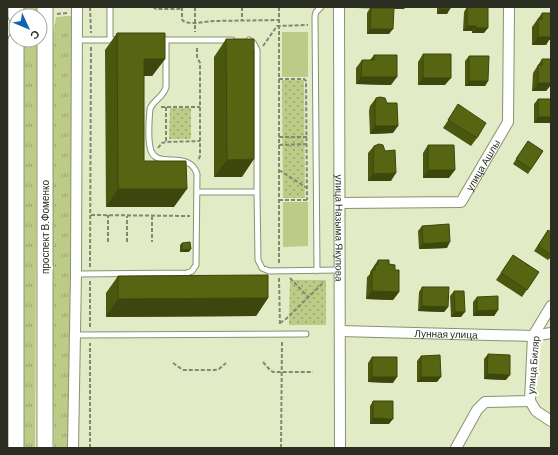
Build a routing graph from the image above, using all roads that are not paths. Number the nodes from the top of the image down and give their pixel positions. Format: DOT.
graph roads {
  1 [pos="110,7"];
  2 [pos="321,7"];
  3 [pos="339,7"];
  4 [pos="509,7"];
  5 [pos="50,10"];
  6 [pos="74,10"];
  7 [pos="77,40"];
  8 [pos="110,40"];
  9 [pos="126,40"];
  10 [pos="158,40"];
  11 [pos="166,40"];
  12 [pos="16,48"];
  13 [pos="197,192"];
  14 [pos="257,192"];
  15 [pos="340,202"];
  16 [pos="340,270"];
  17 [pos="317,271"];
  18 [pos="76,274"];
  19 [pos="551,306"];
  20 [pos="340,331"];
  21 [pos="551,333"];
  22 [pos="306,334"];
  23 [pos="75,335"];
  24 [pos="534,336"];
  25 [pos="530,401"];
  26 [pos="551,421"];
  27 [pos="16,448"];
  28 [pos="45,448"];
  29 [pos="73,448"];
  30 [pos="340,448"];
  31 [pos="456,448"];
  1 -- 8 [label="lane"];
  2 -- 17 [label="lane"];
  3 -- 15 [label="street, улица Назыма Якупова"];
  4 -- 15 [label="street, улица Ашлы"];
  5 -- 28 [label="main road, проспект В.Фоменко"];
  6 -- 7 [label="street"];
  7 -- 8 [label="lane"];
  7 -- 18 [label="street"];
  8 -- 9 [label="lane"];
  10 -- 11 [label="lane"];
  11 -- 13 [label="lane"];
  11 -- 14 [label="lane"];
  12 -- 27 [label="main road"];
  13 -- 14 [label="lane"];
  13 -- 18 [label="lane"];
  14 -- 17 [label="lane"];
  15 -- 16 [label="street, улица Назыма Якупова"];
  16 -- 17 [label="lane"];
  16 -- 20 [label="street, улица Назыма Якупова"];
  18 -- 23 [label="street"];
  19 -- 24 [label="street, улица Биляр"];
  20 -- 24 [label="street, Лунная улица"];
  20 -- 30 [label="street, улица Назыма Якупова"];
  21 -- 24 [label="street, Лунная улица"];
  22 -- 23 [label="lane"];
  23 -- 29 [label="street"];
  24 -- 25 [label="street, улица Биляр"];
  25 -- 26 [label="street"];
  25 -- 31 [label="street, улица Биляр"];
}
